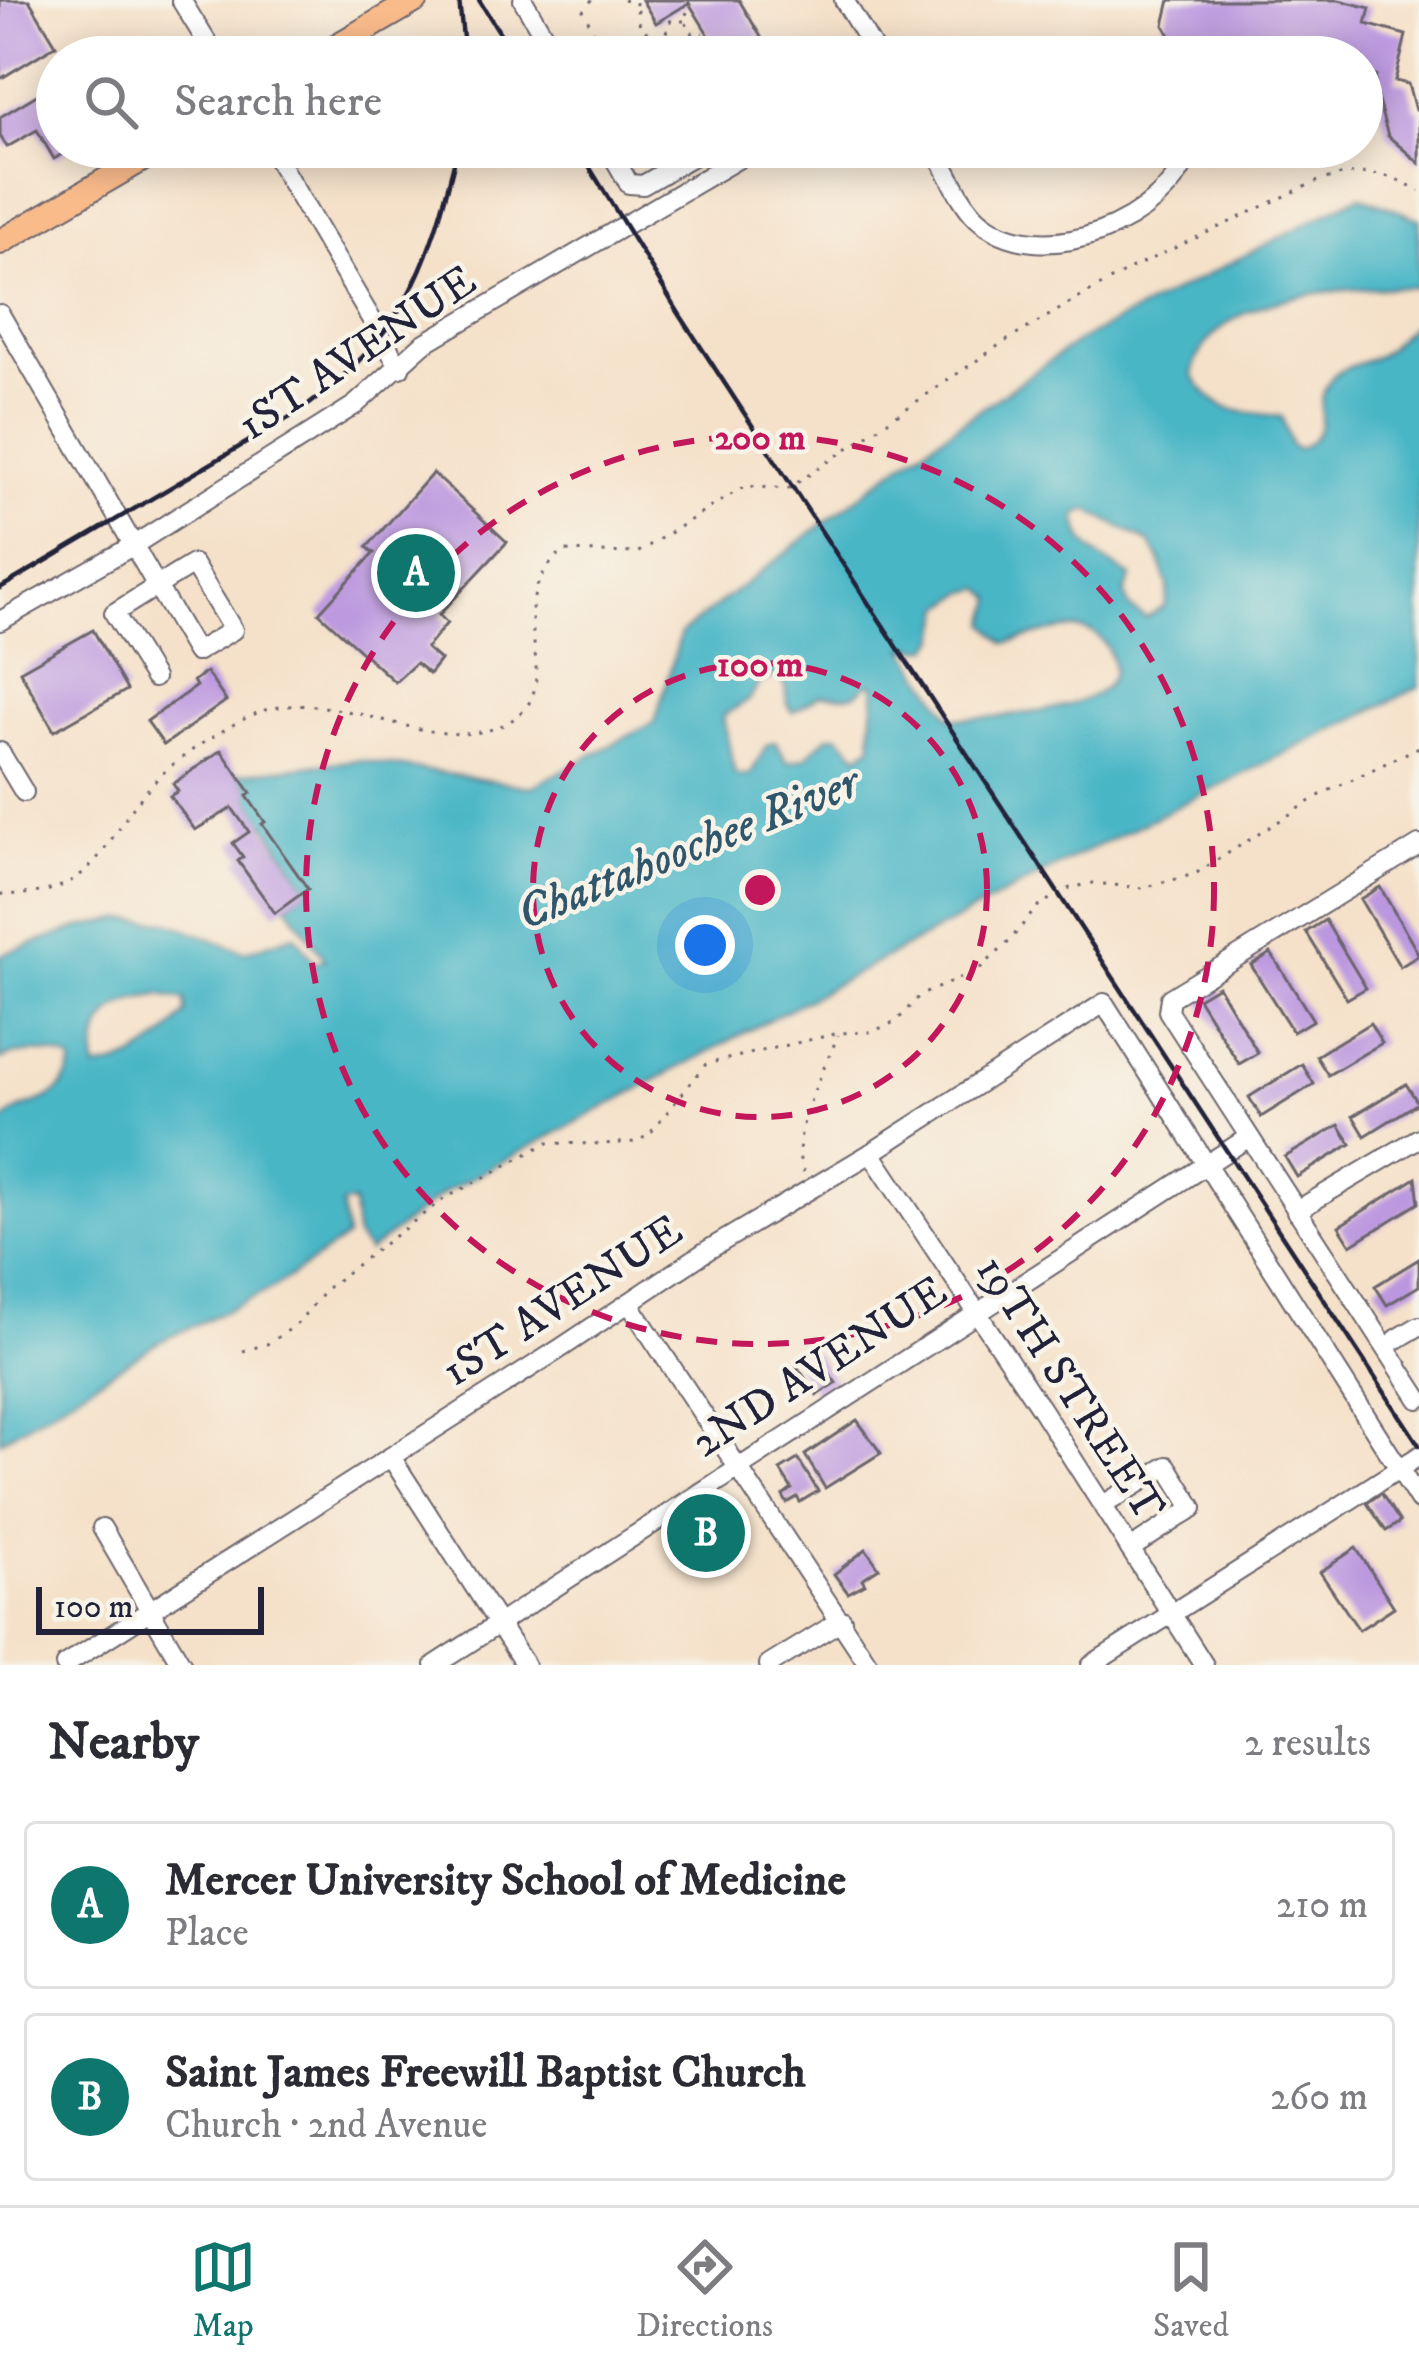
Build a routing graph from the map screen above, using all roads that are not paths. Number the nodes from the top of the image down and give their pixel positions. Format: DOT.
graph roads {
  1 [pos="181,0"];
  2 [pos="416,0"];
  3 [pos="523,0"];
  4 [pos="844,0"];
  5 [pos="203,36"];
  6 [pos="354,36"];
  7 [pos="544,36"];
  8 [pos="865,36"];
  9 [pos="127,168"];
  10 [pos="281,168"];
  11 [pos="620,168"];
  12 [pos="671,168"];
  13 [pos="722,168"];
  14 [pos="947,168"];
  15 [pos="1181,168"];
  16 [pos="0,242"];
  17 [pos="0,314"];
  18 [pos="400,368"];
  19 [pos="134,544"];
  20 [pos="157,586"];
  21 [pos="0,621"];
  22 [pos="154,678"];
  23 [pos="0,752"];
  24 [pos="24,792"];
  25 [pos="1419,845"];
  26 [pos="1249,1137"];
  27 [pos="1419,1138"];
  28 [pos="871,1153"];
  29 [pos="1205,1166"];
  30 [pos="1297,1211"];
  31 [pos="629,1303"];
  32 [pos="976,1313"];
  33 [pos="1419,1326"];
  34 [pos="1397,1339"];
  35 [pos="1419,1399"];
  36 [pos="1419,1456"];
  37 [pos="391,1457"];
  38 [pos="736,1468"];
  39 [pos="1399,1468"];
  40 [pos="1419,1499"];
  41 [pos="1103,1505"];
  42 [pos="102,1528"];
  43 [pos="1130,1549"];
  44 [pos="148,1612"];
  45 [pos="1171,1613"];
  46 [pos="842,1620"];
  47 [pos="498,1623"];
  48 [pos="65,1665"];
  49 [pos="182,1665"];
  50 [pos="435,1665"];
  51 [pos="525,1665"];
  52 [pos="769,1665"];
  53 [pos="869,1665"];
  54 [pos="1091,1665"];
  55 [pos="1204,1665"];
  1 -- 5 [label="street"];
  2 -- 6 [label="main road"];
  3 -- 7 [label="street"];
  4 -- 8 [label="street"];
  9 -- 16 [label="main road"];
  10 -- 18 [label="street"];
  11 -- 12 [label="street"];
  13 -- 18 [label="street, 1ST AVENUE"];
  14 -- 15 [label="street"];
  17 -- 19 [label="street"];
  18 -- 19 [label="street, 1ST AVENUE"];
  19 -- 20 [label="street"];
  19 -- 21 [label="street, 1ST AVENUE"];
  20 -- 20 [label="street"];
  20 -- 22 [label="street"];
  23 -- 24 [label="street"];
  25 -- 26 [label="street"];
  26 -- 29 [label="street, 2ND AVENUE"];
  26 -- 30 [label="street"];
  27 -- 30 [label="street"];
  28 -- 29 [label="street, 1ST AVENUE"];
  28 -- 31 [label="street, 1ST AVENUE"];
  28 -- 32 [label="street, 19TH STREET"];
  29 -- 32 [label="street, 2ND AVENUE"];
  29 -- 39 [label="street"];
  30 -- 35 [label="street"];
  31 -- 37 [label="street, 1ST AVENUE"];
  31 -- 38 [label="street"];
  32 -- 38 [label="street, 2ND AVENUE"];
  32 -- 41 [label="street, 19TH STREET"];
  33 -- 34 [label="street"];
  36 -- 39 [label="street"];
  37 -- 44 [label="street, 1ST AVENUE"];
  37 -- 47 [label="street"];
  38 -- 46 [label="street"];
  38 -- 47 [label="street, 2ND AVENUE"];
  39 -- 40 [label="street"];
  39 -- 45 [label="street"];
  41 -- 43 [label="street, 19TH STREET"];
  41 -- 43 [label="street"];
  42 -- 44 [label="street"];
  43 -- 45 [label="street, 19TH STREET"];
  44 -- 48 [label="street, 1ST AVENUE"];
  44 -- 49 [label="street"];
  45 -- 54 [label="street"];
  45 -- 55 [label="street, 19TH STREET"];
  46 -- 52 [label="street"];
  46 -- 53 [label="street"];
  47 -- 50 [label="street, 2ND AVENUE"];
  47 -- 51 [label="street"];
}
